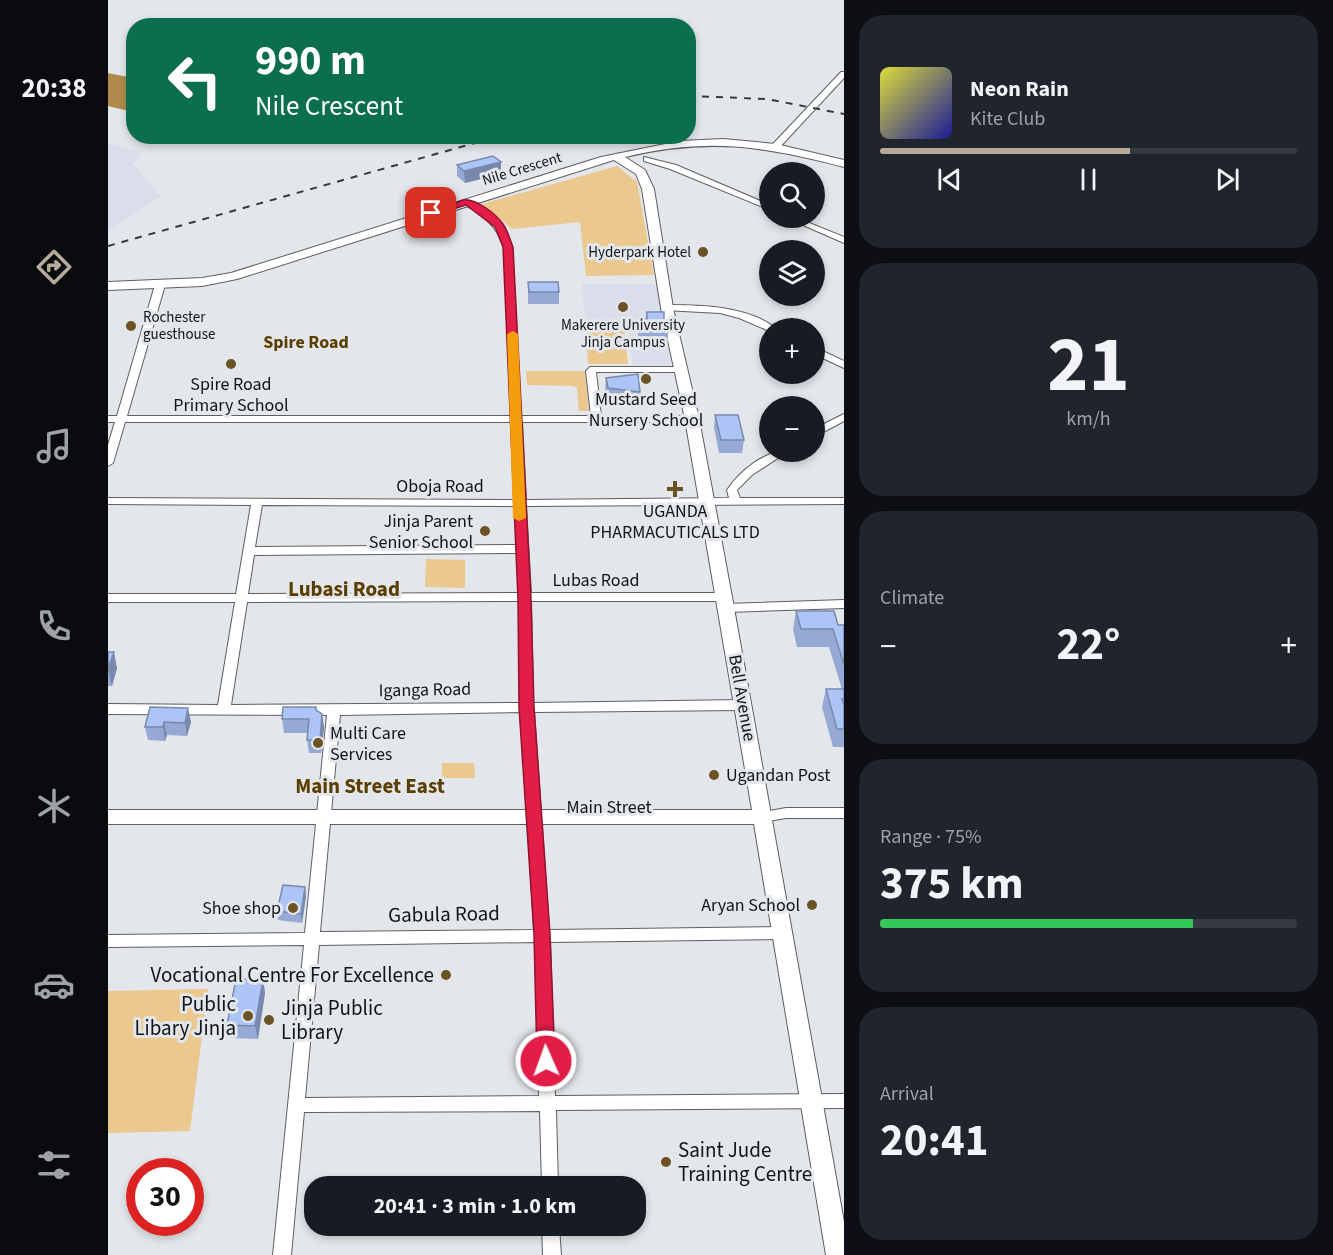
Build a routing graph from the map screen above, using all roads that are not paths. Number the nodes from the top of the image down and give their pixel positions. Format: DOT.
graph roads {
  1 [pos="844,74"];
  2 [pos="696,144"];
  3 [pos="696,144"];
  4 [pos="776,147"];
  5 [pos="616,157"];
  6 [pos="645,160"];
  7 [pos="844,164"];
  8 [pos="467,202"];
  9 [pos="759,203"];
  10 [pos="815,228"];
  11 [pos="844,240"];
  12 [pos="160,285"];
  13 [pos="108,286"];
  14 [pos="667,308"];
  15 [pos="759,323"];
  16 [pos="825,356"];
  17 [pos="844,365"];
  18 [pos="682,370"];
  19 [pos="844,417"];
  20 [pos="516,418"];
  21 [pos="596,418"];
  22 [pos="108,419"];
  23 [pos="121,419"];
  24 [pos="692,419"];
  25 [pos="825,428"];
  26 [pos="764,462"];
  27 [pos="108,463"];
  28 [pos="108,501"];
  29 [pos="706,501"];
  30 [pos="735,501"];
  31 [pos="844,501"];
  32 [pos="257,502"];
  33 [pos="519,503"];
  34 [pos="521,549"];
  35 [pos="249,551"];
  36 [pos="108,598"];
  37 [pos="241,598"];
  38 [pos="525,599"];
  39 [pos="725,602"];
  40 [pos="844,604"];
  41 [pos="743,705"];
  42 [pos="527,707"];
  43 [pos="224,708"];
  44 [pos="108,709"];
  45 [pos="334,710"];
  46 [pos="108,808"];
  47 [pos="534,811"];
  48 [pos="324,812"];
  49 [pos="762,812"];
  50 [pos="844,813"];
  51 [pos="108,817"];
  52 [pos="781,933"];
  53 [pos="542,934"];
  54 [pos="312,937"];
  55 [pos="108,941"];
  56 [pos="810,1100"];
  57 [pos="844,1101"];
  58 [pos="548,1104"];
  59 [pos="297,1105"];
  60 [pos="550,1176"];
  61 [pos="551,1236"];
  62 [pos="282,1255"];
  63 [pos="552,1255"];
  64 [pos="838,1255"];
  1 -- 4 [label="street"];
  2 -- 4 [label="street, Nile Crescent"];
  3 -- 6 [label="street, Nile Crescent"];
  4 -- 7 [label="street, Nile Crescent"];
  5 -- 6 [label="street, Nile Crescent"];
  5 -- 6 [label="street"];
  5 -- 8 [label="street, Nile Crescent"];
  6 -- 9 [label="street"];
  6 -- 14 [label="street, Bell Avenue"];
  8 -- 12 [label="street, Nile Crescent"];
  8 -- 20 [label="street"];
  10 -- 11 [label="street"];
  12 -- 13 [label="street, Nile Crescent"];
  12 -- 23 [label="street"];
  14 -- 15 [label="street"];
  14 -- 18 [label="street, Bell Avenue"];
  16 -- 17 [label="street"];
  18 -- 21 [label="street"];
  18 -- 24 [label="street, Bell Avenue"];
  19 -- 25 [label="street"];
  20 -- 21 [label="street"];
  20 -- 23 [label="street"];
  20 -- 33 [label="street"];
  21 -- 24 [label="street"];
  22 -- 23 [label="street"];
  23 -- 27 [label="street"];
  24 -- 29 [label="street, Bell Avenue"];
  26 -- 30 [label="street"];
  28 -- 32 [label="street, Oboja Road"];
  29 -- 30 [label="street, Oboja Road"];
  29 -- 33 [label="street, Oboja Road"];
  29 -- 39 [label="street, Bell Avenue"];
  30 -- 31 [label="street, Oboja Road"];
  32 -- 33 [label="street, Oboja Road"];
  32 -- 35 [label="street"];
  33 -- 34 [label="street"];
  34 -- 35 [label="street"];
  34 -- 38 [label="street"];
  35 -- 37 [label="street"];
  36 -- 37 [label="street, Lubas Road"];
  37 -- 38 [label="street, Lubas Road"];
  37 -- 43 [label="street"];
  38 -- 39 [label="street, Lubas Road"];
  38 -- 42 [label="street"];
  39 -- 40 [label="street, Lubas Road"];
  39 -- 41 [label="street, Bell Avenue"];
  41 -- 42 [label="street, Iganga Road"];
  41 -- 49 [label="street, Bell Avenue"];
  42 -- 45 [label="street, Iganga Road"];
  42 -- 47 [label="street"];
  43 -- 44 [label="street, Iganga Road"];
  43 -- 45 [label="street, Iganga Road"];
  45 -- 48 [label="street"];
  46 -- 48 [label="street, Main Street"];
  47 -- 48 [label="street, Main Street"];
  47 -- 49 [label="street, Main Street"];
  47 -- 53 [label="street"];
  48 -- 51 [label="street, Main Street"];
  48 -- 54 [label="street"];
  49 -- 50 [label="street, Main Street"];
  49 -- 52 [label="street, Bell Avenue"];
  52 -- 53 [label="street, Gabula Road"];
  52 -- 56 [label="street, Bell Avenue"];
  53 -- 54 [label="street, Gabula Road"];
  53 -- 58 [label="street"];
  54 -- 55 [label="street, Gabula Road"];
  54 -- 59 [label="street"];
  56 -- 57 [label="street"];
  56 -- 58 [label="street"];
  56 -- 64 [label="street, Bell Avenue"];
  58 -- 59 [label="street"];
  58 -- 60 [label="street"];
  59 -- 62 [label="street"];
  61 -- 63 [label="street"];
}
